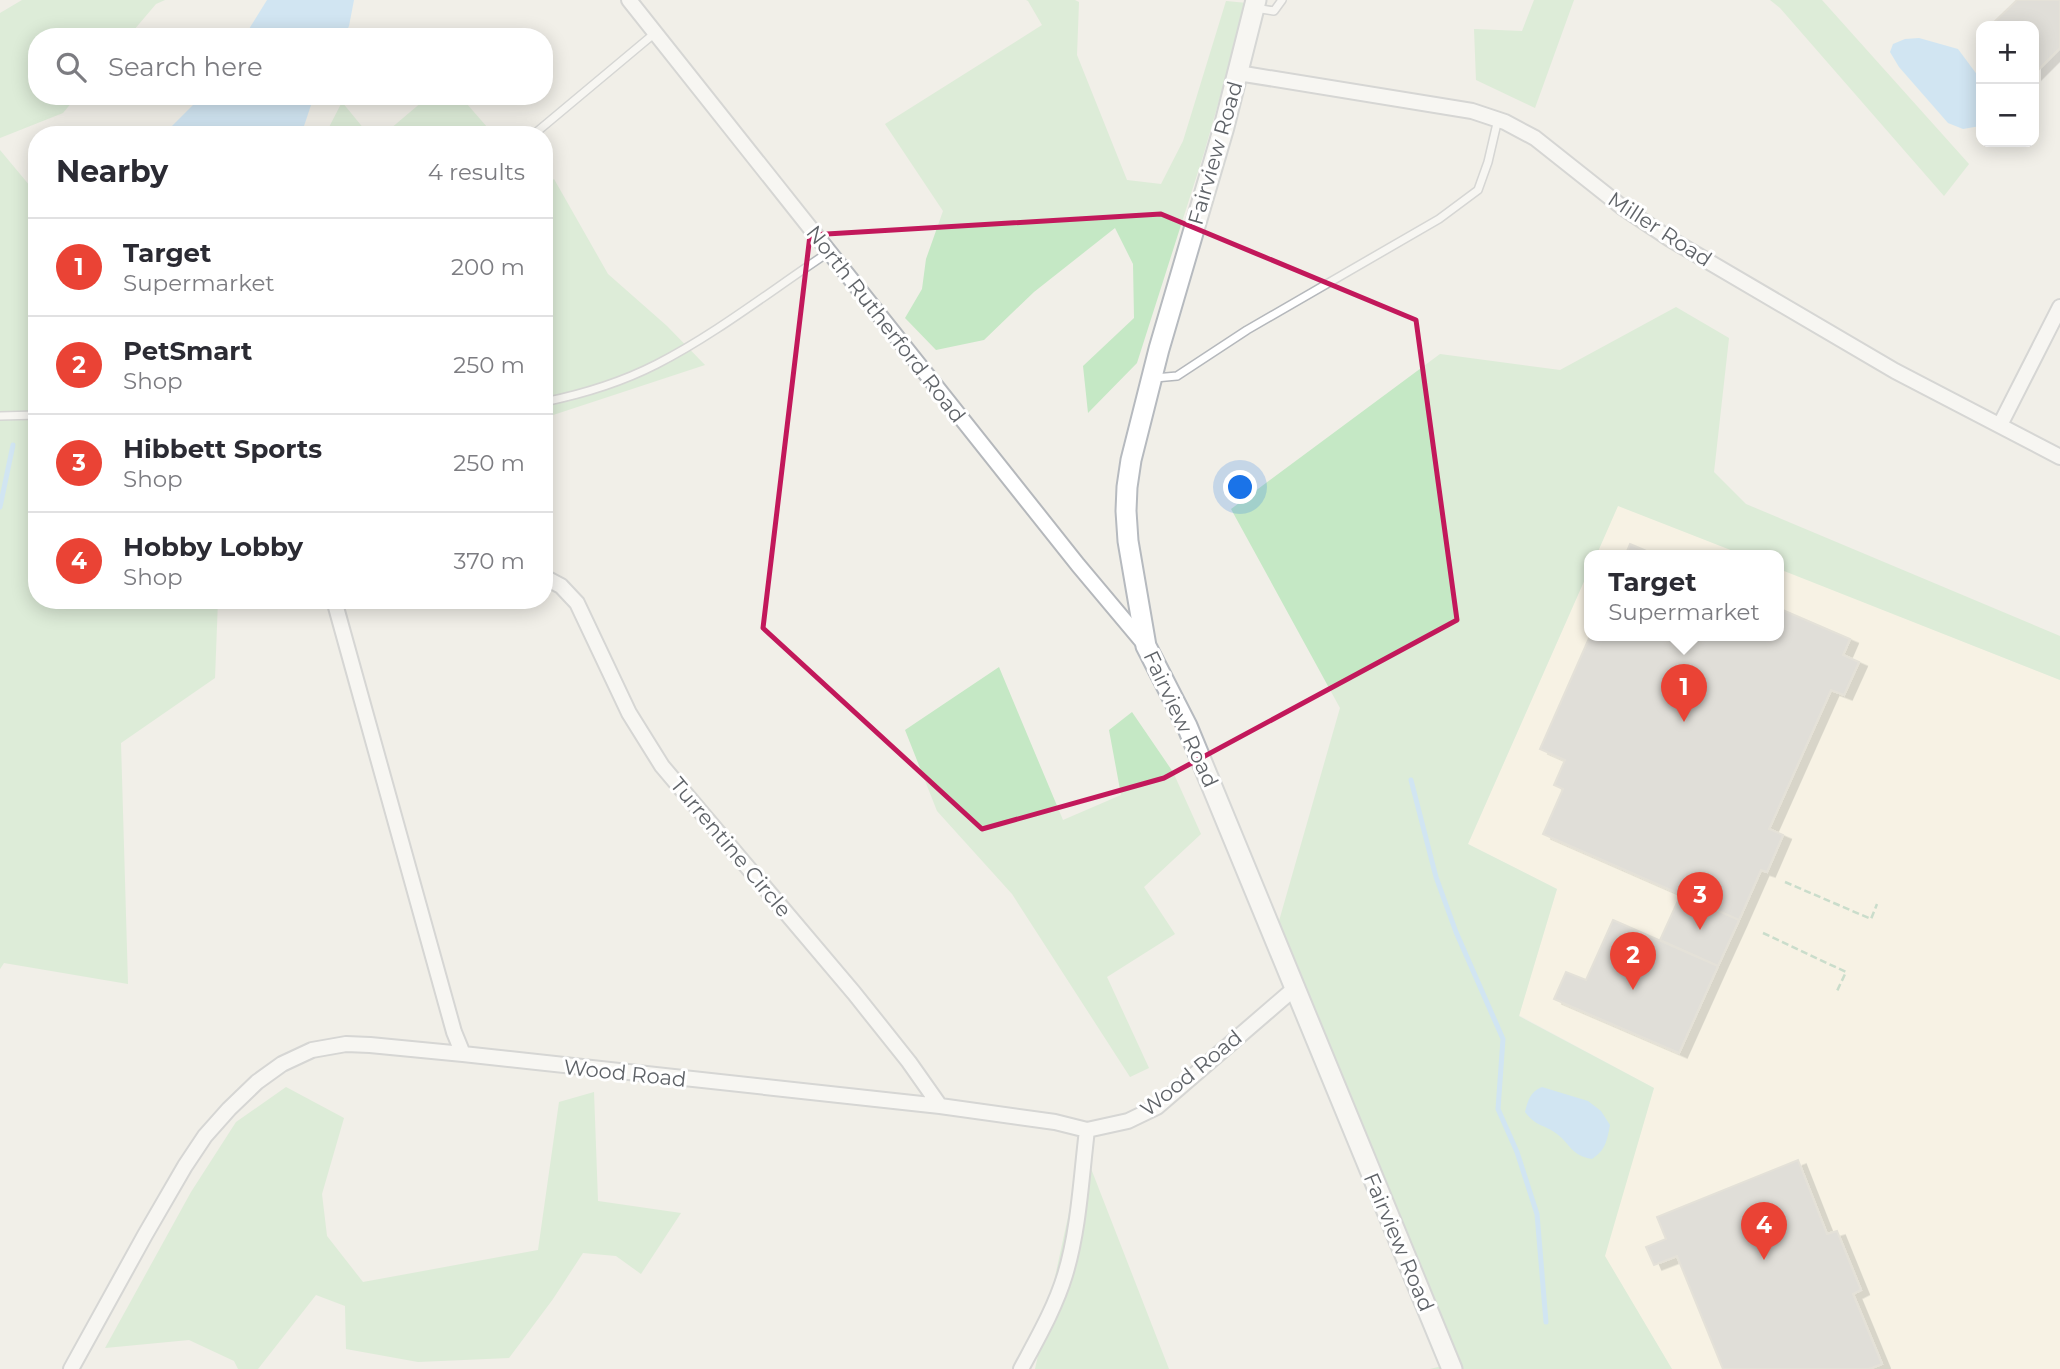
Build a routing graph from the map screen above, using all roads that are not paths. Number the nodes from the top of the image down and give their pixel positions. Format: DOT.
graph roads {
  1 [pos="629,0"];
  2 [pos="1282,0"];
  3 [pos="1255,4"];
  4 [pos="656,33"];
  5 [pos="1238,73"];
  6 [pos="1498,119"];
  7 [pos="544,126"];
  8 [pos="829,251"];
  9 [pos="2060,307"];
  10 [pos="1151,379"];
  11 [pos="553,399"];
  12 [pos="28,415"];
  13 [pos="0,416"];
  14 [pos="2000,425"];
  15 [pos="2060,457"];
  16 [pos="553,582"];
  17 [pos="337,609"];
  18 [pos="1146,646"];
  19 [pos="1295,988"];
  20 [pos="463,1054"];
  21 [pos="940,1106"];
  22 [pos="1087,1130"];
  23 [pos="71,1369"];
  24 [pos="1021,1369"];
  25 [pos="1452,1369"];
  1 -- 4 [label="street, North Rutherford Road"];
  2 -- 3 [label="lane"];
  3 -- 5 [label="street, Fairview Road"];
  4 -- 7 [label="lane"];
  4 -- 8 [label="street, North Rutherford Road"];
  5 -- 6 [label="street, Miller Road"];
  5 -- 10 [label="street, Fairview Road"];
  6 -- 10 [label="lane"];
  6 -- 14 [label="street, Miller Road"];
  8 -- 11 [label="lane"];
  8 -- 18 [label="street, North Rutherford Road"];
  9 -- 14 [label="street"];
  10 -- 18 [label="street, Fairview Road"];
  12 -- 13 [label="lane"];
  14 -- 15 [label="street, Miller Road"];
  16 -- 21 [label="street, Turrentine Circle"];
  17 -- 20 [label="street"];
  18 -- 19 [label="street, Fairview Road"];
  19 -- 22 [label="street, Wood Road"];
  19 -- 25 [label="street, Fairview Road"];
  20 -- 21 [label="street, Wood Road"];
  20 -- 23 [label="street, Wood Road"];
  21 -- 22 [label="street, Wood Road"];
  22 -- 24 [label="street"];
}
